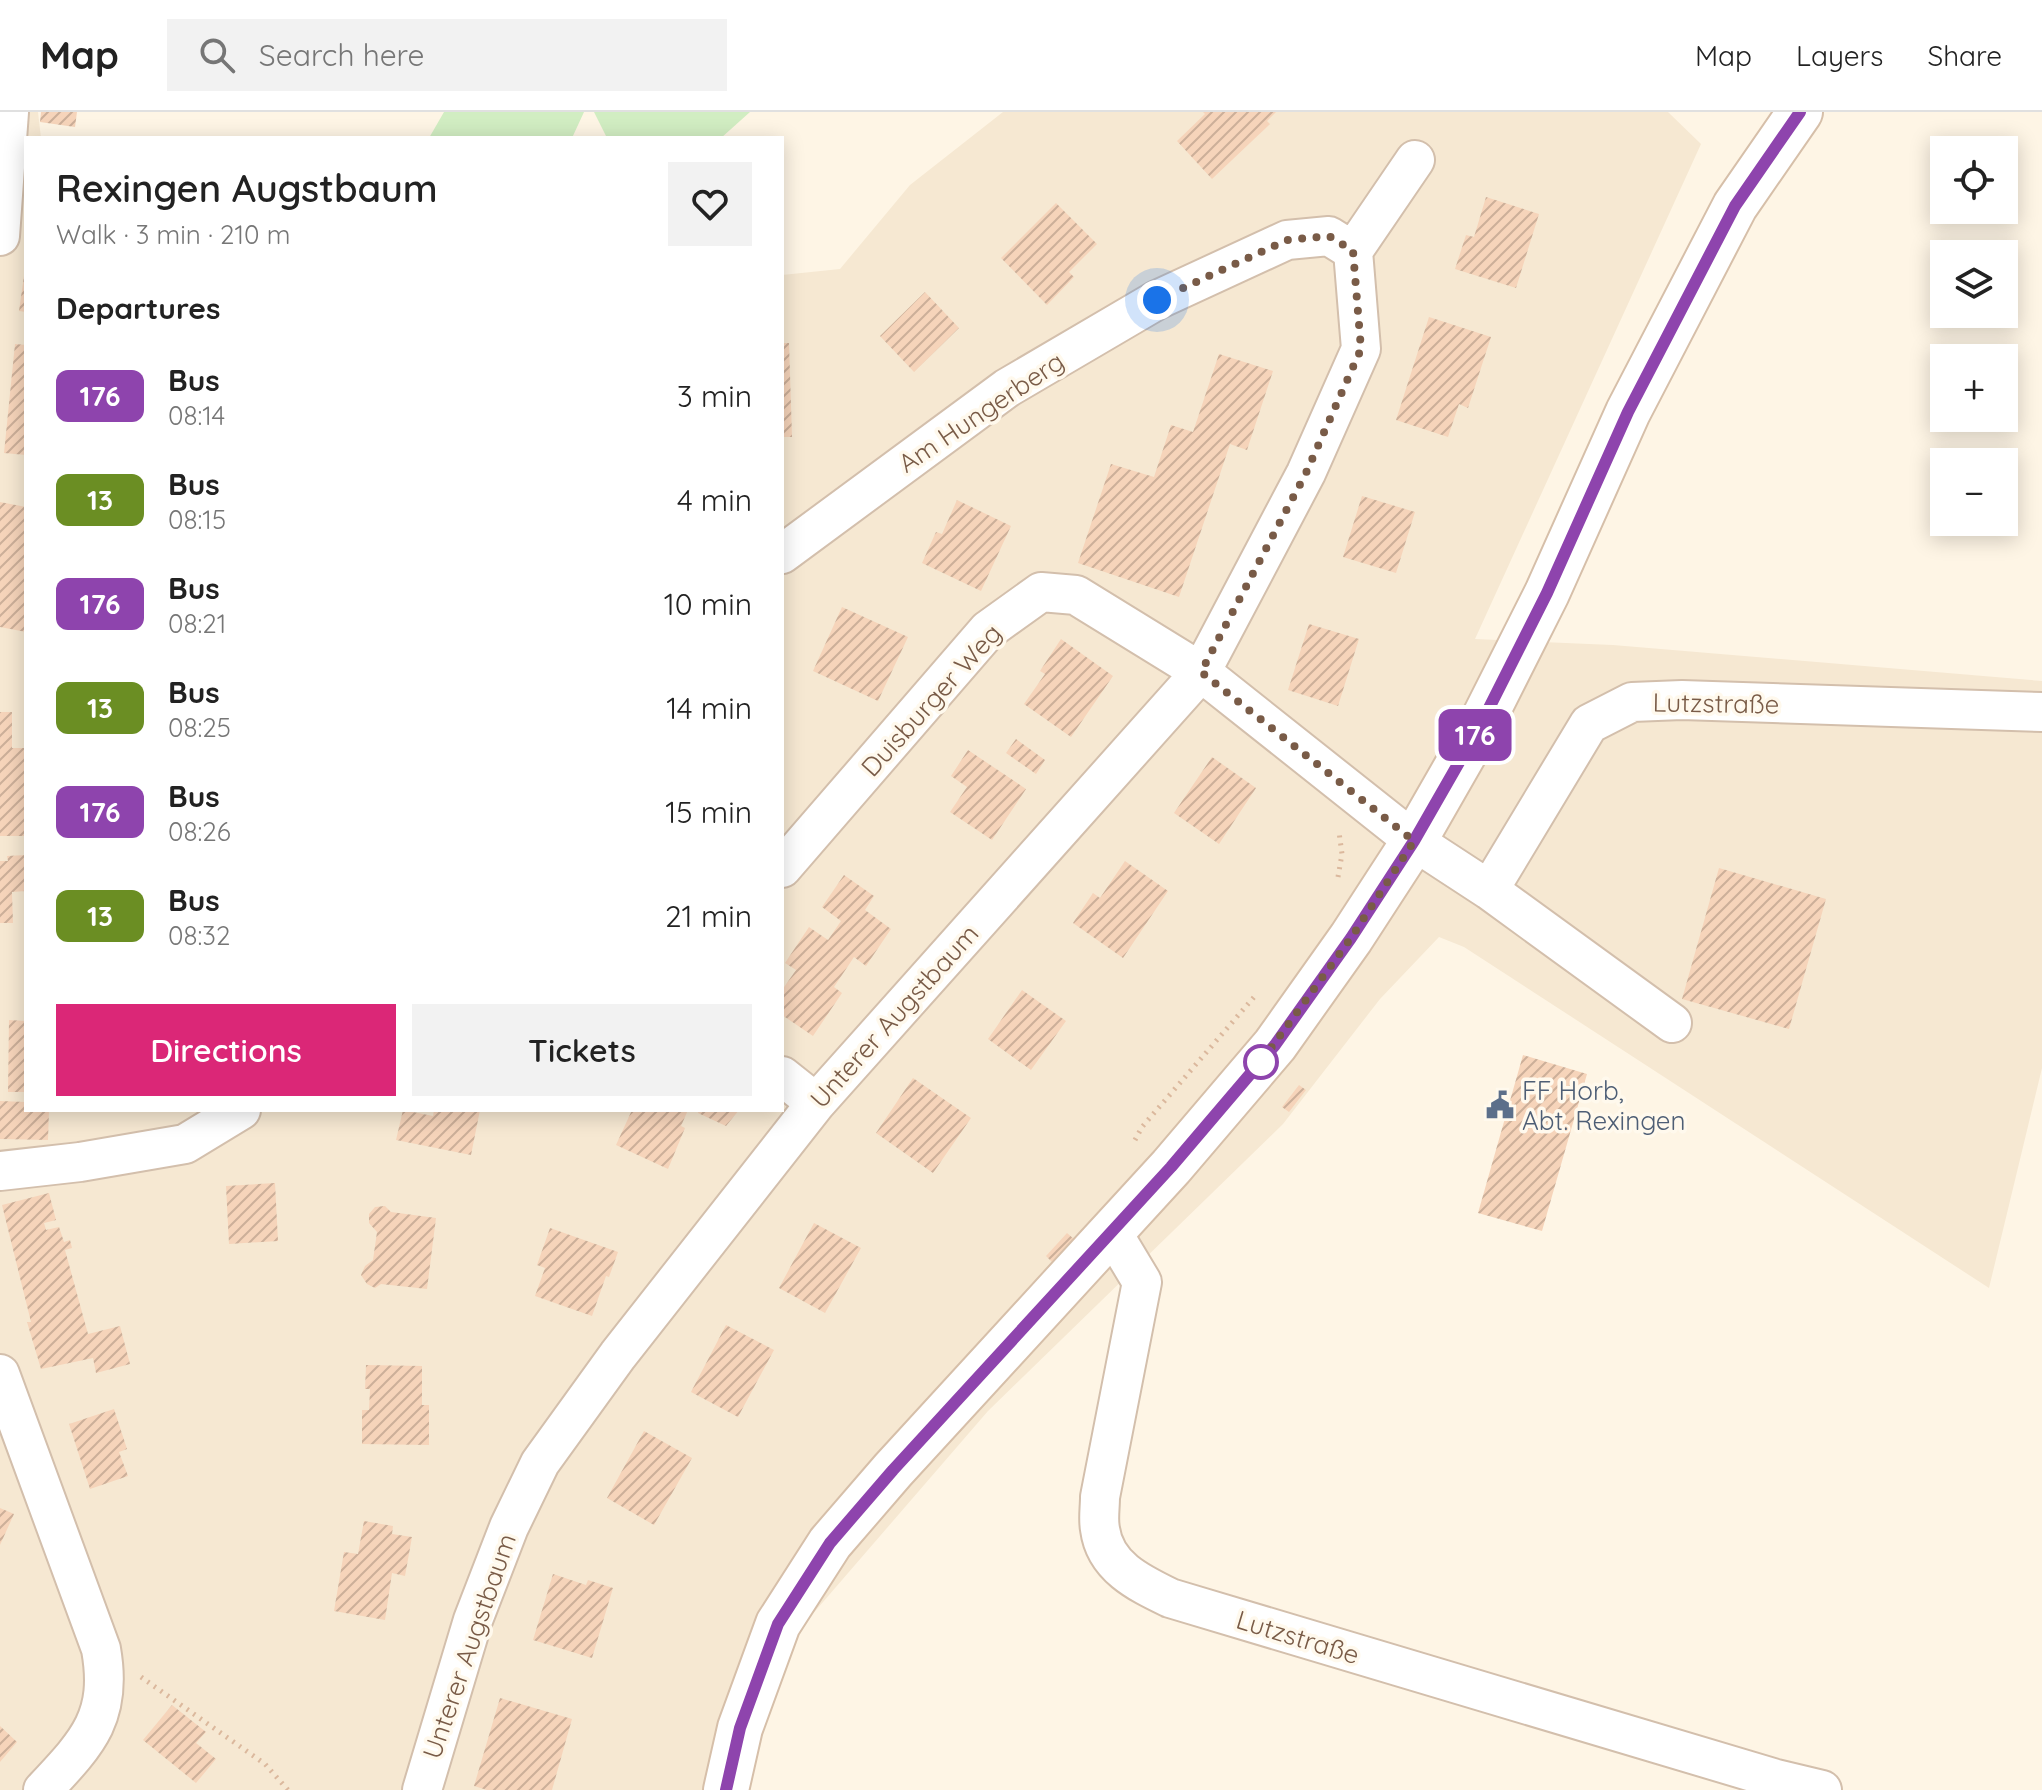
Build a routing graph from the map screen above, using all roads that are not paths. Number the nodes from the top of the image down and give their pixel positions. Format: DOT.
graph roads {
  1 [pos="9,112"];
  2 [pos="1800,112"];
  3 [pos="1415,160"];
  4 [pos="0,236"];
  5 [pos="1353,251"];
  6 [pos="784,553"];
  7 [pos="1201,672"];
  8 [pos="2042,712"];
  9 [pos="1414,841"];
  10 [pos="784,866"];
  11 [pos="1489,890"];
  12 [pos="1672,1023"];
  13 [pos="784,1078"];
  14 [pos="816,1103"];
  15 [pos="238,1112"];
  16 [pos="0,1171"];
  17 [pos="1112,1232"];
  18 [pos="0,1374"];
  19 [pos="43,1790"];
  20 [pos="422,1790"];
  21 [pos="726,1790"];
  22 [pos="1822,1790"];
  1 -- 4 [label="street"];
  2 -- 9 [label="street"];
  3 -- 5 [label="street"];
  5 -- 6 [label="street, Am Hungerberg"];
  5 -- 7 [label="street, Unterer Augstbaum"];
  7 -- 9 [label="street, Duisburger Weg"];
  7 -- 10 [label="street, Duisburger Weg"];
  7 -- 14 [label="street, Unterer Augstbaum"];
  8 -- 11 [label="street, Lutzstraße"];
  9 -- 11 [label="street"];
  9 -- 17 [label="street"];
  11 -- 12 [label="street"];
  13 -- 14 [label="street"];
  14 -- 20 [label="street, Unterer Augstbaum"];
  15 -- 16 [label="street"];
  17 -- 21 [label="street"];
  17 -- 22 [label="street, Lutzstraße"];
  18 -- 19 [label="street"];
}
